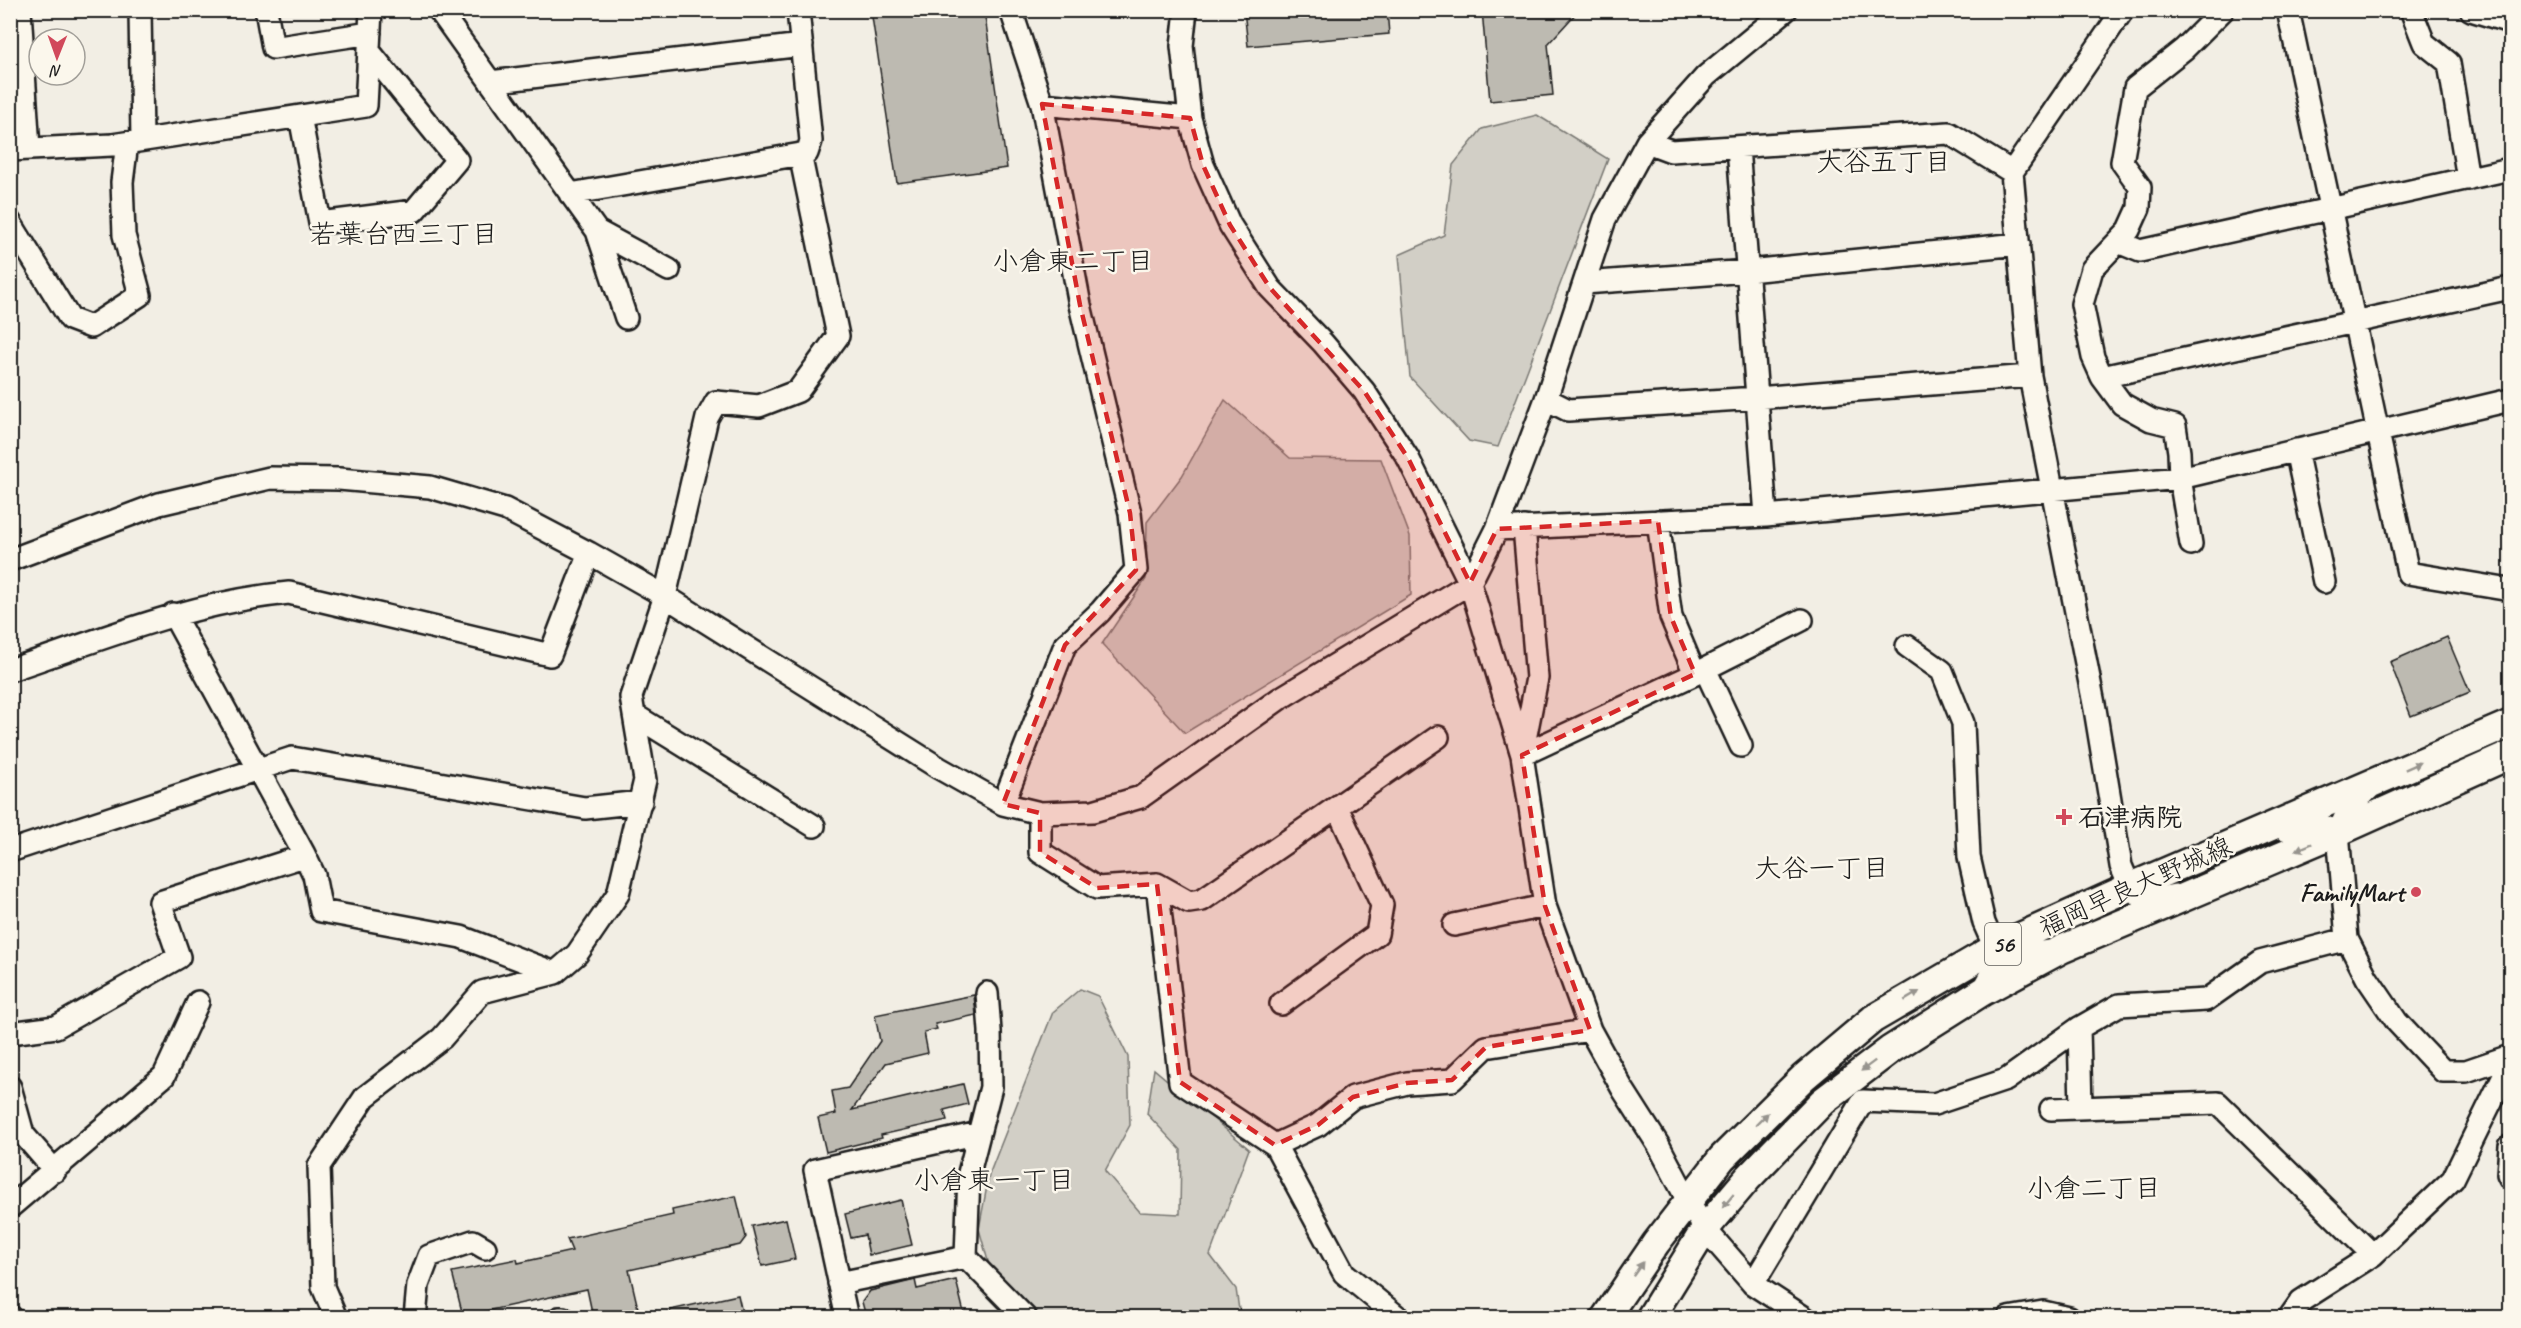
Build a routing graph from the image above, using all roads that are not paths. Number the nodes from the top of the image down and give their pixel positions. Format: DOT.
graph roads {
  1 [pos="20,10"];
  2 [pos="140,10"];
  3 [pos="266,10"];
  4 [pos="371,10"];
  5 [pos="439,10"];
  6 [pos="798,10"];
  7 [pos="1011,10"];
  8 [pos="1186,10"];
  9 [pos="1786,10"];
  10 [pos="2123,10"];
  11 [pos="2223,10"];
  12 [pos="2288,10"];
  13 [pos="2411,10"];
  14 [pos="2471,10"];
  15 [pos="2511,22"];
  16 [pos="369,42"];
  17 [pos="802,45"];
  18 [pos="490,82"];
  19 [pos="1042,104"];
  20 [pos="300,116"];
  21 [pos="1190,118"];
  22 [pos="134,141"];
  23 [pos="1647,142"];
  24 [pos="1738,147"];
  25 [pos="20,149"];
  26 [pos="800,154"];
  27 [pos="2511,169"];
  28 [pos="2012,172"];
  29 [pos="2468,179"];
  30 [pos="570,194"];
  31 [pos="2331,210"];
  32 [pos="10,222"];
  33 [pos="597,231"];
  34 [pos="2118,242"];
  35 [pos="2019,244"];
  36 [pos="669,270"];
  37 [pos="1748,271"];
  38 [pos="1584,283"];
  39 [pos="2511,288"];
  40 [pos="626,318"];
  41 [pos="2354,322"];
  42 [pos="2031,376"];
  43 [pos="2102,377"];
  44 [pos="1757,398"];
  45 [pos="1546,399"];
  46 [pos="2511,400"];
  47 [pos="2378,430"];
  48 [pos="2296,450"];
  49 [pos="2180,478"];
  50 [pos="2052,490"];
  51 [pos="1766,516"];
  52 [pos="1658,521"];
  53 [pos="1524,527"];
  54 [pos="1497,529"];
  55 [pos="2191,544"];
  56 [pos="589,553"];
  57 [pos="10,560"];
  58 [pos="2325,582"];
  59 [pos="1470,583"];
  60 [pos="2511,590"];
  61 [pos="665,596"];
  62 [pos="173,614"];
  63 [pos="1802,620"];
  64 [pos="1907,646"];
  65 [pos="10,670"];
  66 [pos="1700,671"];
  67 [pos="636,716"];
  68 [pos="2511,724"];
  69 [pos="1438,737"];
  70 [pos="1740,746"];
  71 [pos="2511,754"];
  72 [pos="1522,755"];
  73 [pos="257,769"];
  74 [pos="2374,783"];
  75 [pos="641,802"];
  76 [pos="1003,804"];
  77 [pos="1337,807"];
  78 [pos="1040,813"];
  79 [pos="814,826"];
  80 [pos="2338,832"];
  81 [pos="2239,841"];
  82 [pos="10,851"];
  83 [pos="304,855"];
  84 [pos="1157,884"];
  85 [pos="2130,887"];
  86 [pos="2202,890"];
  87 [pos="1545,906"];
  88 [pos="1454,925"];
  89 [pos="2116,927"];
  90 [pos="2347,939"];
  91 [pos="1995,948"];
  92 [pos="2062,949"];
  93 [pos="555,973"];
  94 [pos="1982,992"];
  95 [pos="987,993"];
  96 [pos="198,1002"];
  97 [pos="1281,1004"];
  98 [pos="2079,1028"];
  99 [pos="1590,1030"];
  100 [pos="10,1033"];
  101 [pos="2511,1056"];
  102 [pos="2511,1064"];
  103 [pos="10,1087"];
  104 [pos="2082,1108"];
  105 [pos="2051,1109"];
  106 [pos="979,1133"];
  107 [pos="1275,1144"];
  108 [pos="2511,1146"];
  109 [pos="55,1171"];
  110 [pos="2511,1178"];
  111 [pos="1688,1201"];
  112 [pos="10,1207"];
  113 [pos="1705,1229"];
  114 [pos="484,1248"];
  115 [pos="2373,1255"];
  116 [pos="966,1257"];
  117 [pos="839,1283"];
  118 [pos="1753,1284"];
  119 [pos="336,1317"];
  120 [pos="415,1317"];
  121 [pos="847,1317"];
  122 [pos="1026,1317"];
  123 [pos="1399,1317"];
  124 [pos="1605,1317"];
  125 [pos="1650,1317"];
  126 [pos="1805,1317"];
  127 [pos="2008,1317"];
  128 [pos="2069,1317"];
  129 [pos="2289,1317"];
  1 -- 25 [label="street"];
  2 -- 22 [label="street"];
  3 -- 16 [label="street"];
  4 -- 16 [label="street"];
  5 -- 18 [label="street"];
  6 -- 17 [label="street"];
  7 -- 19 [label="street"];
  8 -- 21 [label="street"];
  9 -- 23 [label="street"];
  10 -- 28 [label="street"];
  11 -- 34 [label="street"];
  12 -- 31 [label="street"];
  13 -- 29 [label="street"];
  14 -- 15 [label="street"];
  16 -- 20 [label="street"];
  16 -- 20 [label="street"];
  17 -- 18 [label="street"];
  17 -- 26 [label="street"];
  18 -- 30 [label="street"];
  19 -- 21 [label="street"];
  19 -- 76 [label="street"];
  20 -- 22 [label="street"];
  21 -- 59 [label="street"];
  22 -- 25 [label="street"];
  22 -- 32 [label="street"];
  23 -- 24 [label="street"];
  23 -- 38 [label="street"];
  24 -- 28 [label="street"];
  24 -- 37 [label="street"];
  26 -- 30 [label="street"];
  26 -- 61 [label="street"];
  27 -- 29 [label="street"];
  28 -- 35 [label="street"];
  29 -- 31 [label="street"];
  30 -- 33 [label="street"];
  31 -- 34 [label="street"];
  31 -- 41 [label="street"];
  33 -- 36 [label="street"];
  33 -- 40 [label="street"];
  34 -- 43 [label="street"];
  35 -- 37 [label="street"];
  35 -- 42 [label="street"];
  37 -- 38 [label="street"];
  37 -- 44 [label="street"];
  38 -- 45 [label="street"];
  39 -- 41 [label="street"];
  41 -- 43 [label="street"];
  41 -- 47 [label="street"];
  42 -- 44 [label="street"];
  42 -- 50 [label="street"];
  43 -- 49 [label="street"];
  44 -- 45 [label="street"];
  44 -- 51 [label="street"];
  45 -- 54 [label="street"];
  46 -- 47 [label="street"];
  47 -- 48 [label="street"];
  47 -- 60 [label="street"];
  48 -- 49 [label="street"];
  48 -- 58 [label="street"];
  49 -- 50 [label="street"];
  49 -- 55 [label="street"];
  50 -- 51 [label="street"];
  50 -- 85 [label="street"];
  51 -- 52 [label="street"];
  52 -- 53 [label="street"];
  52 -- 66 [label="street"];
  53 -- 54 [label="street"];
  53 -- 72 [label="street"];
  54 -- 59 [label="street"];
  56 -- 57 [label="street"];
  56 -- 61 [label="street"];
  56 -- 62 [label="street"];
  59 -- 72 [label="street"];
  59 -- 78 [label="street"];
  61 -- 67 [label="street"];
  61 -- 76 [label="street"];
  62 -- 65 [label="street"];
  62 -- 73 [label="street"];
  63 -- 66 [label="street"];
  64 -- 91 [label="street"];
  66 -- 70 [label="street"];
  66 -- 72 [label="street"];
  67 -- 75 [label="street"];
  67 -- 79 [label="street"];
  74 -- 68 [label="main road, 福岡早良大野城線 / 56, one-way"];
  69 -- 77 [label="street"];
  71 -- 80 [label="main road, 福岡早良大野城線 / 56"];
  72 -- 87 [label="street"];
  73 -- 75 [label="street"];
  73 -- 82 [label="street"];
  73 -- 83 [label="street"];
  74 -- 80 [label="street"];
  74 -- 81 [label="main road, 福岡早良大野城線 / 56"];
  75 -- 93 [label="street"];
  76 -- 78 [label="street"];
  77 -- 84 [label="street"];
  77 -- 97 [label="street"];
  78 -- 84 [label="street"];
  80 -- 81 [label="street"];
  80 -- 86 [label="main road, 福岡早良大野城線 / 56, one-way"];
  80 -- 90 [label="street"];
  81 -- 85 [label="main road, 福岡早良大野城線 / 56"];
  83 -- 93 [label="street"];
  83 -- 100 [label="street"];
  84 -- 107 [label="street"];
  85 -- 86 [label="street"];
  85 -- 89 [label="street"];
  85 -- 91 [label="main road, 福岡早良大野城線 / 56"];
  86 -- 89 [label="main road, 福岡早良大野城線 / 56"];
  87 -- 88 [label="street"];
  87 -- 99 [label="street"];
  89 -- 92 [label="main road, 福岡早良大野城線 / 56"];
  90 -- 98 [label="street"];
  90 -- 101 [label="street"];
  91 -- 92 [label="street"];
  91 -- 94 [label="street"];
  111 -- 91 [label="main road, 福岡早良大野城線 / 56, one-way"];
  92 -- 94 [label="main road, 福岡早良大野城線 / 56"];
  93 -- 119 [label="street"];
  94 -- 113 [label="main road, 福岡早良大野城線 / 56, one-way"];
  95 -- 106 [label="street"];
  96 -- 109 [label="street"];
  98 -- 104 [label="street"];
  98 -- 118 [label="street"];
  99 -- 107 [label="street"];
  99 -- 111 [label="street"];
  102 -- 115 [label="street"];
  103 -- 109 [label="street"];
  104 -- 105 [label="street"];
  104 -- 115 [label="street"];
  106 -- 116 [label="street"];
  106 -- 117 [label="street"];
  107 -- 123 [label="street"];
  108 -- 110 [label="street"];
  109 -- 112 [label="street"];
  111 -- 113 [label="street"];
  124 -- 111 [label="main road, 福岡早良大野城線 / 56, one-way"];
  113 -- 118 [label="street"];
  113 -- 125 [label="main road, 福岡早良大野城線 / 56"];
  114 -- 120 [label="street"];
  115 -- 129 [label="street"];
  116 -- 117 [label="street"];
  116 -- 122 [label="street"];
  117 -- 121 [label="street"];
  118 -- 126 [label="street"];
  127 -- 128 [label="street"];
}
